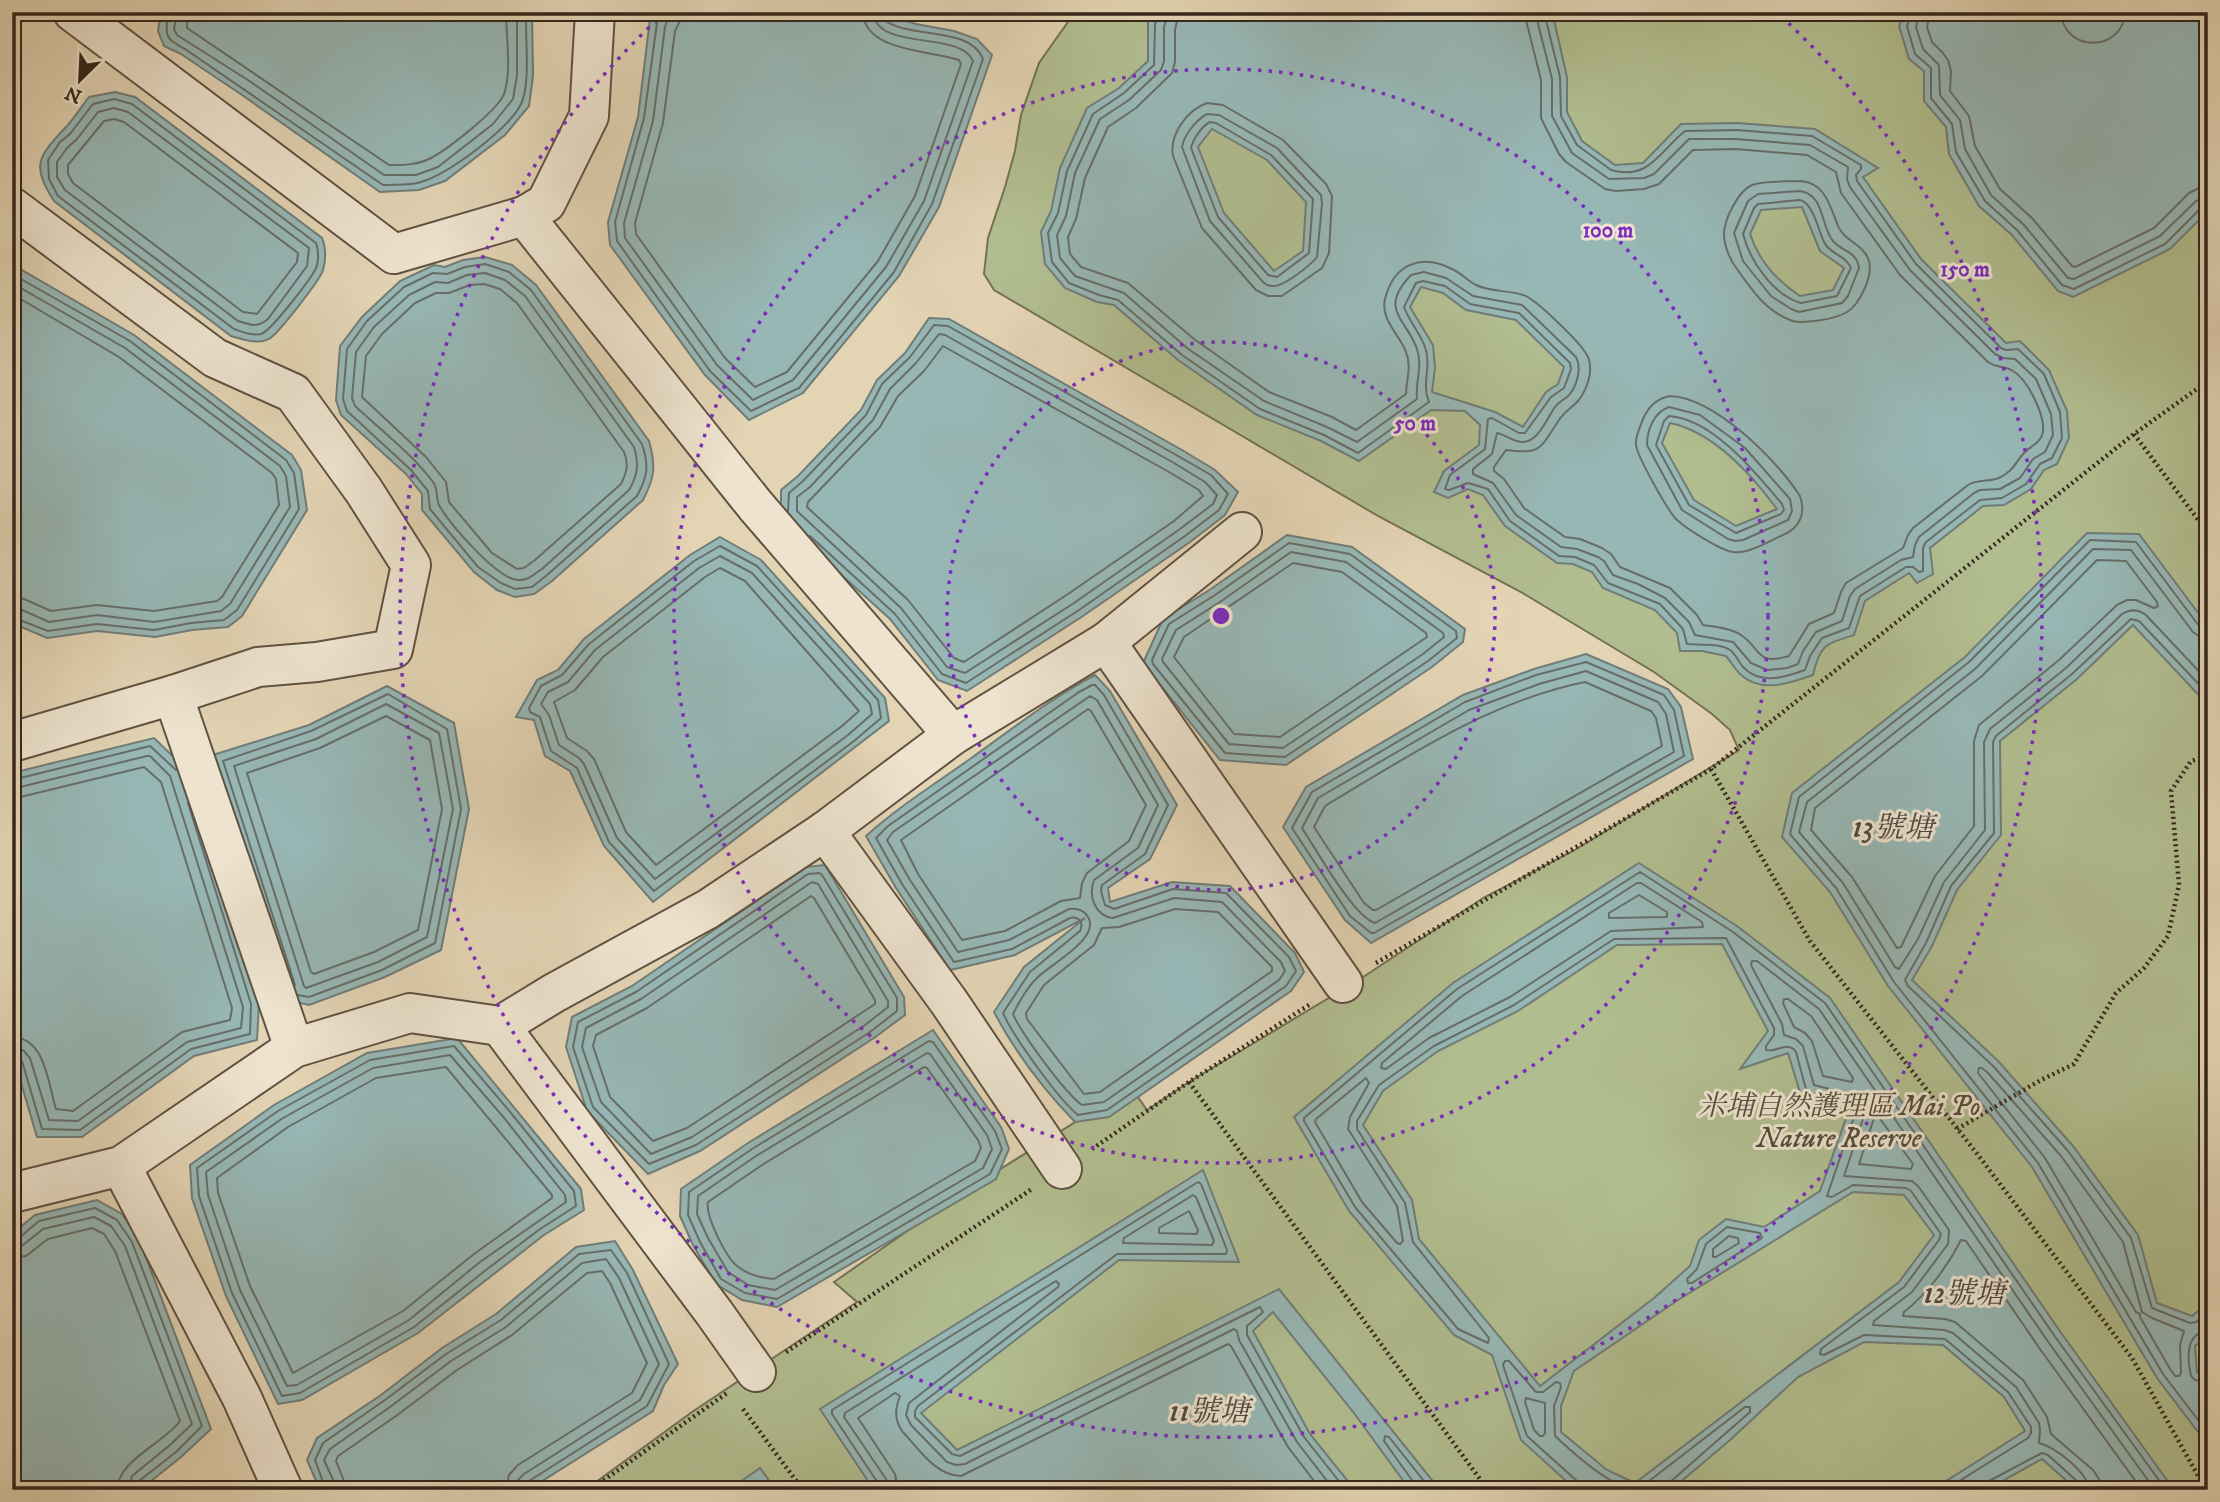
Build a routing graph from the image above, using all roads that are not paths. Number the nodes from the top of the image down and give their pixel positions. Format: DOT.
graph roads {
  1 [pos="73,12"];
  2 [pos="595,12"];
  3 [pos="12,206"];
  4 [pos="524,216"];
  5 [pos="1242,532"];
  6 [pos="1106,642"];
  7 [pos="173,695"];
  8 [pos="953,736"];
  9 [pos="12,742"];
  10 [pos="825,831"];
  11 [pos="1343,983"];
  12 [pos="500,1026"];
  13 [pos="294,1048"];
  14 [pos="121,1166"];
  15 [pos="1062,1169"];
  16 [pos="12,1192"];
  17 [pos="743,1382"];
  18 [pos="283,1490"];
  1 -- 4 [label="lane"];
  2 -- 4 [label="lane"];
  3 -- 7 [label="lane"];
  4 -- 8 [label="lane"];
  5 -- 6 [label="lane"];
  6 -- 8 [label="lane"];
  6 -- 11 [label="lane"];
  7 -- 9 [label="lane"];
  7 -- 13 [label="lane"];
  8 -- 10 [label="lane"];
  10 -- 12 [label="lane"];
  10 -- 15 [label="lane"];
  12 -- 13 [label="lane"];
  12 -- 17 [label="lane"];
  13 -- 14 [label="lane"];
  14 -- 16 [label="lane"];
  14 -- 18 [label="lane"];
}
